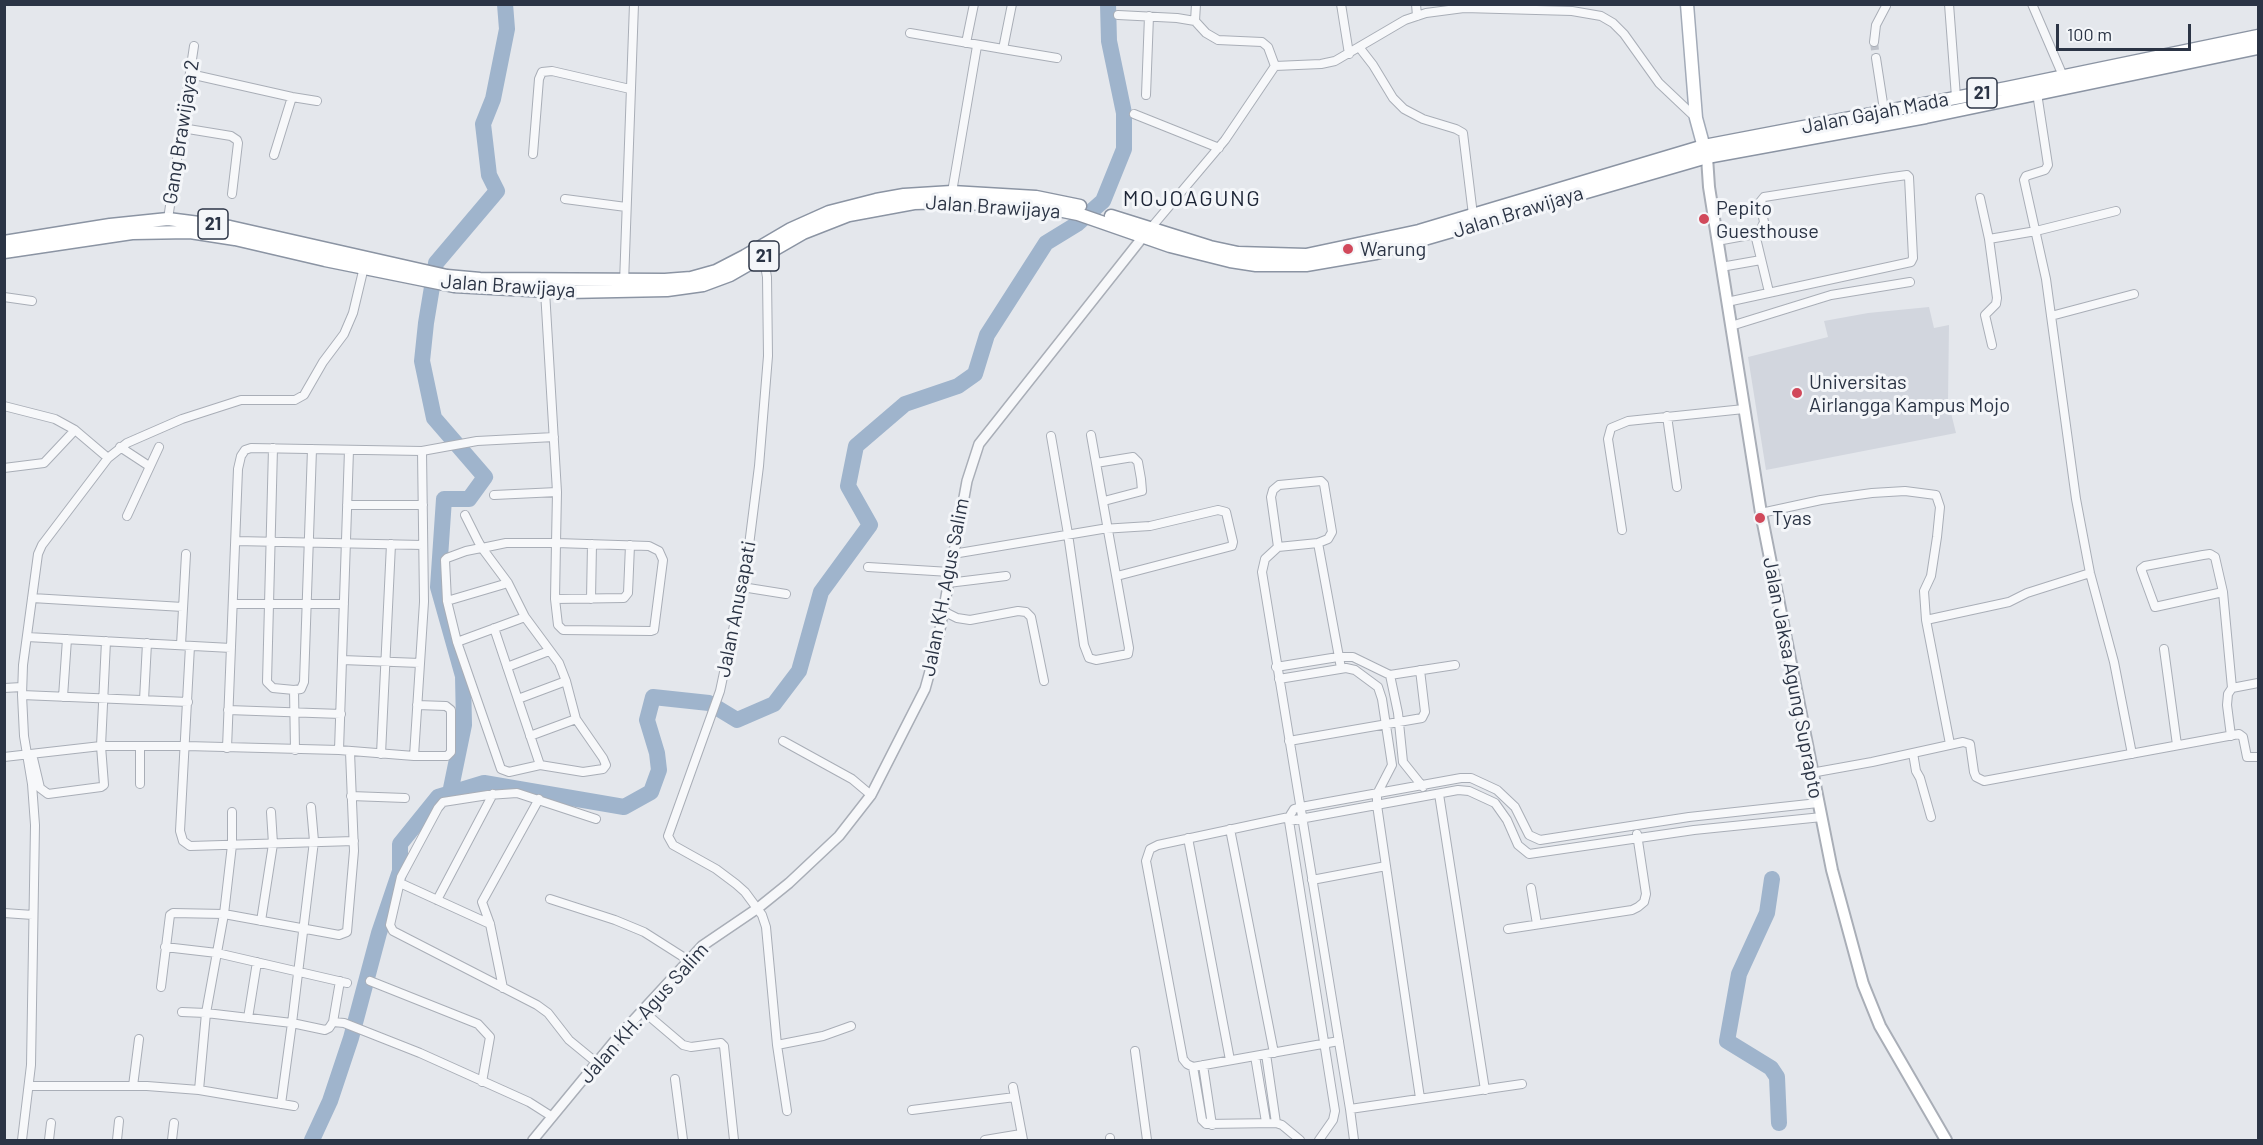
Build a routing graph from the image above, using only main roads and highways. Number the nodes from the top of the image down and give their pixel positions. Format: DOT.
graph roads {
  1 [pos="1687,4"];
  2 [pos="2259,36"];
  3 [pos="2259,48"];
  4 [pos="1988,98"];
  5 [pos="1886,118"];
  6 [pos="1705,152"];
  7 [pos="1540,199"];
  8 [pos="1079,210"];
  9 [pos="1146,233"];
  10 [pos="4,242"];
  11 [pos="4,252"];
  12 [pos="762,252"];
  13 [pos="416,273"];
  14 [pos="446,280"];
  15 [pos="624,285"];
  16 [pos="1946,1140"];
  1 -- 6 [label="main road"];
  2 -- 4 [label="main road, Jalan Gajah Mada / 21"];
  3 -- 4 [label="main road, 21"];
  4 -- 5 [label="main road, 21"];
  4 -- 5 [label="main road, Jalan Gajah Mada / 21"];
  5 -- 6 [label="main road, Jalan Gajah Mada / 21"];
  5 -- 6 [label="main road, Jalan Brawijaya / 21"];
  6 -- 7 [label="main road, Jalan Brawijaya / 21"];
  6 -- 16 [label="main road, Jalan Jaksa Agung Suprapto"];
  7 -- 9 [label="main road, Jalan Brawijaya / 21"];
  7 -- 9 [label="main road, Jalan Brawijaya / 21"];
  8 -- 9 [label="main road, Jalan Brawijaya / 21"];
  8 -- 12 [label="main road, Jalan Brawijaya / 21"];
  8 -- 12 [label="main road, Jalan Brawijaya / 21"];
  10 -- 13 [label="main road, Jalan Brawijaya / 21"];
  11 -- 13 [label="main road, Jalan Brawijaya / 21"];
  12 -- 15 [label="main road, Jalan Brawijaya / 21"];
  13 -- 14 [label="main road, Jalan Brawijaya / 21"];
  14 -- 15 [label="main road, Jalan Brawijaya / 21"];
  14 -- 15 [label="main road, Jalan Brawijaya / 21"];
}
